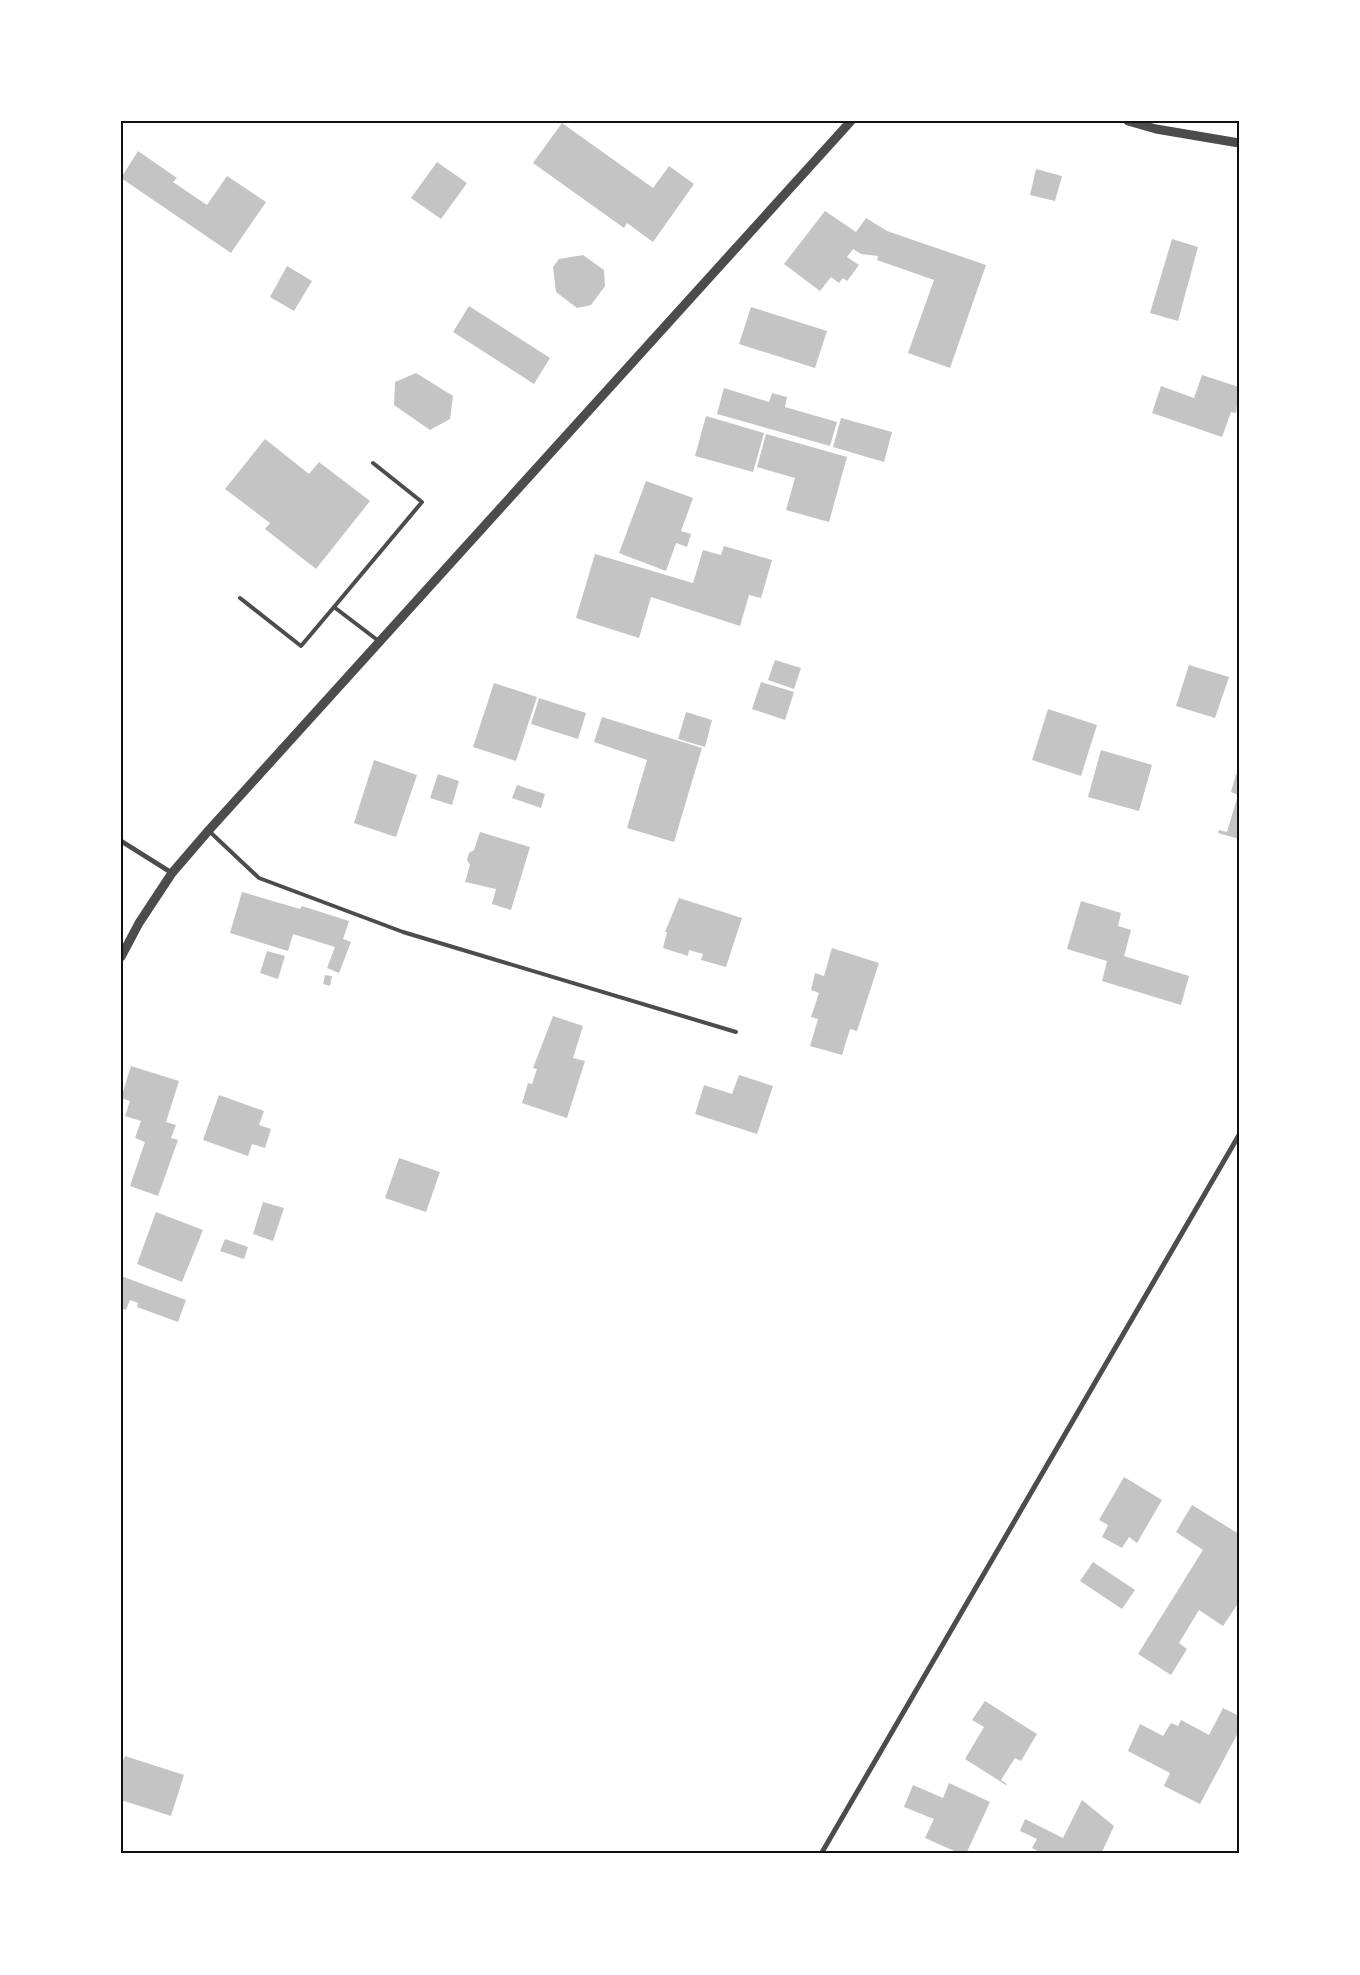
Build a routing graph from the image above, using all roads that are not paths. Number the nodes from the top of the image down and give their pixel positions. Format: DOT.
graph roads {
  1 [pos="851,121"];
  2 [pos="1128,121"];
  3 [pos="1239,143"];
  4 [pos="373,463"];
  5 [pos="240,598"];
  6 [pos="334,607"];
  7 [pos="380,642"];
  8 [pos="209,830"];
  9 [pos="121,841"];
  10 [pos="172,873"];
  11 [pos="121,957"];
  12 [pos="736,1032"];
  13 [pos="1239,1135"];
  14 [pos="821,1854"];
  1 -- 7 [label="street"];
  2 -- 3 [label="street"];
  4 -- 6 [label="lane"];
  5 -- 6 [label="lane"];
  6 -- 7 [label="lane"];
  7 -- 8 [label="street"];
  8 -- 10 [label="street"];
  8 -- 12 [label="lane"];
  9 -- 10 [label="street"];
  10 -- 11 [label="street"];
  13 -- 14 [label="street"];
}
